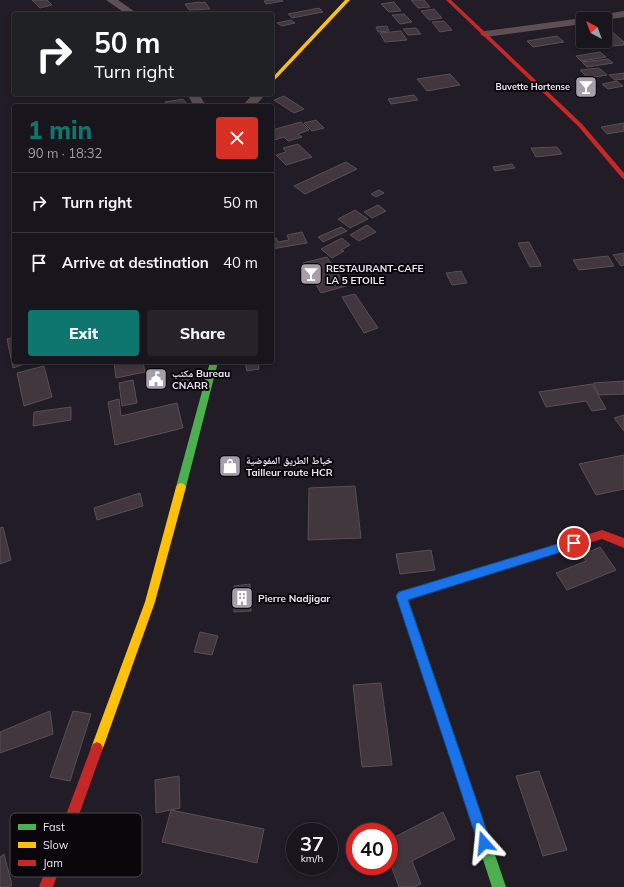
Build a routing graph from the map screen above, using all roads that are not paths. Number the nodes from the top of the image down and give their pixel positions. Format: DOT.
graph roads {
  1 [pos="111,0"];
  2 [pos="348,0"];
  3 [pos="448,0"];
  4 [pos="130,12"];
  5 [pos="624,14"];
  6 [pos="612,16"];
  7 [pos="576,22"];
  8 [pos="485,34"];
  9 [pos="274,79"];
  10 [pos="258,96"];
  11 [pos="250,104"];
  12 [pos="624,177"];
  13 [pos="213,364"];
  14 [pos="624,543"];
  15 [pos="73,813"];
  16 [pos="50,877"];
  17 [pos="46,887"];
  18 [pos="499,887"];
  1 -- 4 [label="street"];
  2 -- 9 [label="street"];
  3 -- 8 [label="street"];
  5 -- 6 [label="street"];
  7 -- 8 [label="street"];
  8 -- 12 [label="street"];
  10 -- 11 [label="street"];
  13 -- 15 [label="street"];
  14 -- 18 [label="street"];
  16 -- 17 [label="street"];
}
